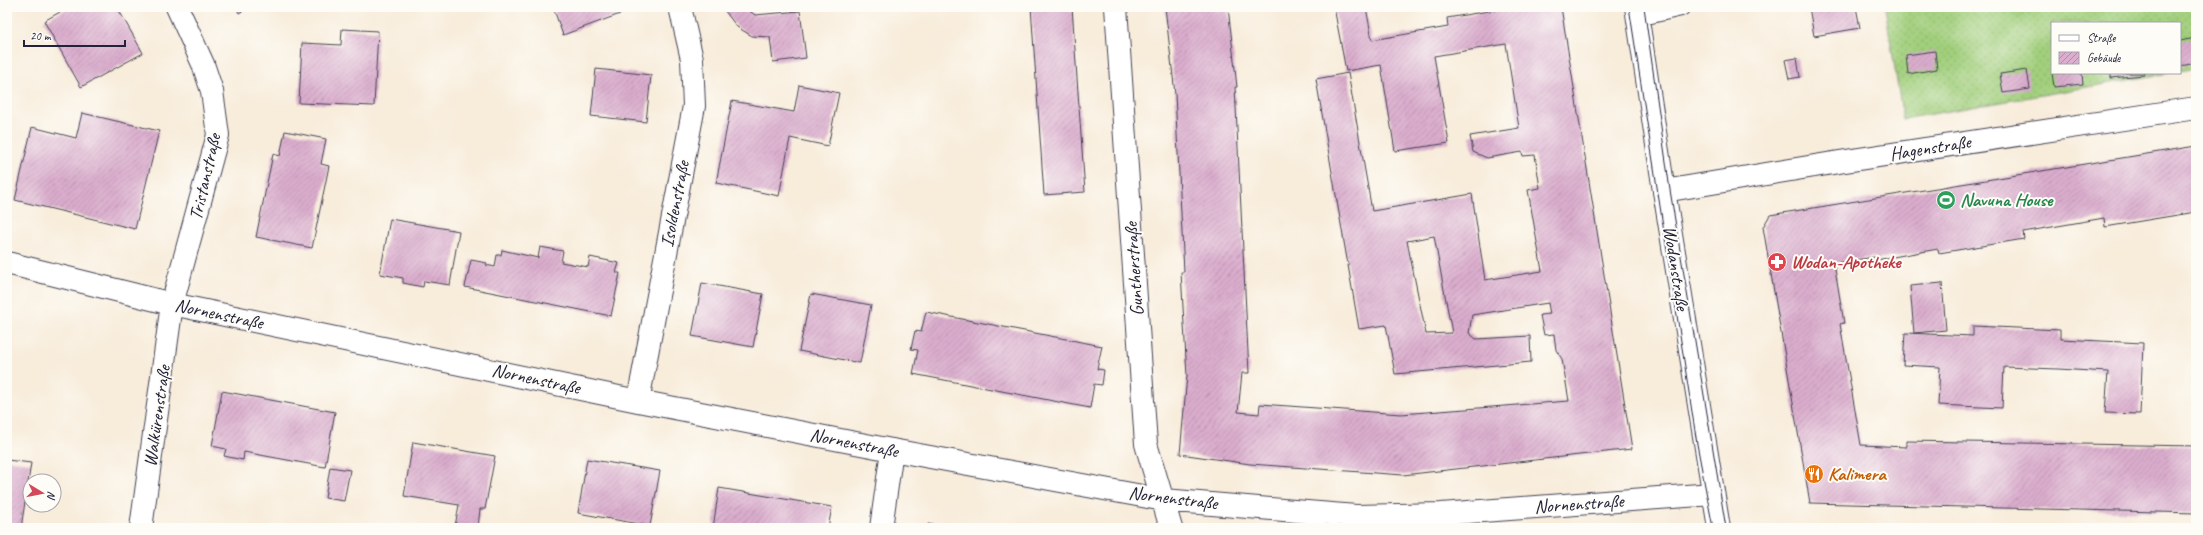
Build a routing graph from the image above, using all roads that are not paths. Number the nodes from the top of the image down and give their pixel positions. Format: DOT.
graph roads {
  1 [pos="177,7"];
  2 [pos="680,7"];
  3 [pos="1116,7"];
  4 [pos="1681,7"];
  5 [pos="1637,12"];
  6 [pos="2196,108"];
  7 [pos="1664,191"];
  8 [pos="7,262"];
  9 [pos="172,304"];
  10 [pos="638,401"];
  11 [pos="892,450"];
  12 [pos="1713,494"];
  13 [pos="1164,500"];
  14 [pos="141,528"];
  15 [pos="881,528"];
  16 [pos="1171,528"];
  17 [pos="1719,528"];
  1 -- 9 [label="street, Tristanstraße"];
  2 -- 10 [label="street, Isoldenstraße"];
  3 -- 13 [label="street, Guntherstraße"];
  4 -- 5 [label="lane"];
  5 -- 7 [label="street, Wodanstraße"];
  6 -- 7 [label="street, Hagenstraße"];
  7 -- 12 [label="street, Wodanstraße"];
  8 -- 9 [label="street, Nornenstraße"];
  9 -- 10 [label="street, Nornenstraße"];
  9 -- 14 [label="street, Walkürenstraße"];
  10 -- 11 [label="street, Nornenstraße"];
  11 -- 13 [label="street, Nornenstraße"];
  11 -- 15 [label="street"];
  12 -- 13 [label="street, Nornenstraße"];
  12 -- 17 [label="street, Wodanstraße"];
  13 -- 16 [label="street, Guntherstraße"];
}
